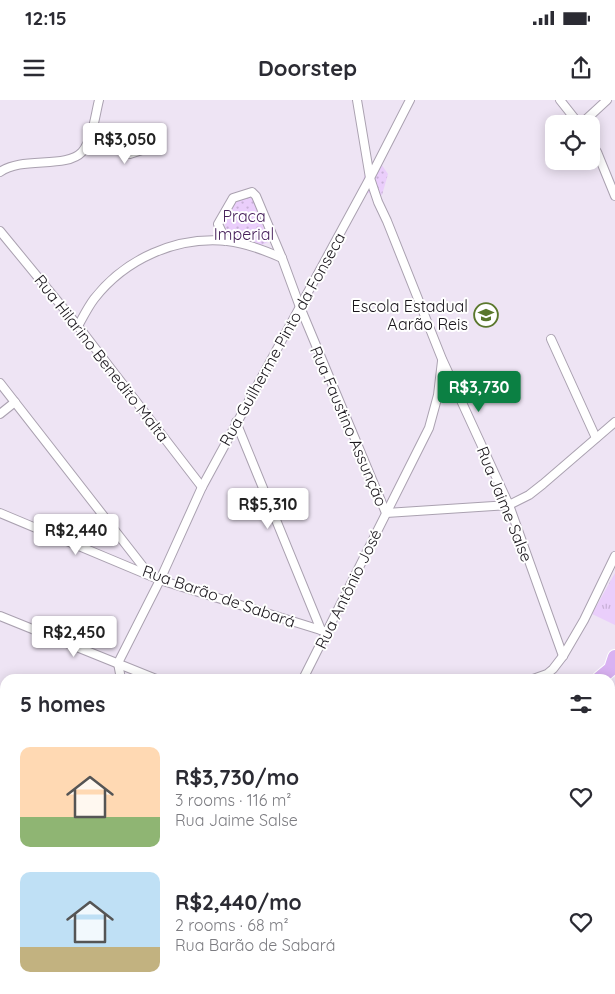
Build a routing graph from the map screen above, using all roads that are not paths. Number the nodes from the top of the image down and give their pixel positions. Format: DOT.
graph roads {
  1 [pos="99,100"];
  2 [pos="357,100"];
  3 [pos="410,100"];
  4 [pos="560,100"];
  5 [pos="607,100"];
  6 [pos="572,115"];
  7 [pos="590,115"];
  8 [pos="90,137"];
  9 [pos="158,138"];
  10 [pos="600,159"];
  11 [pos="0,172"];
  12 [pos="370,178"];
  13 [pos="615,196"];
  14 [pos="0,231"];
  15 [pos="226,241"];
  16 [pos="282,258"];
  17 [pos="300,307"];
  18 [pos="78,326"];
  19 [pos="551,339"];
  20 [pos="442,359"];
  21 [pos="0,383"];
  22 [pos="15,402"];
  23 [pos="0,414"];
  24 [pos="236,422"];
  25 [pos="615,422"];
  26 [pos="596,438"];
  27 [pos="202,488"];
  28 [pos="509,505"];
  29 [pos="0,513"];
  30 [pos="386,513"];
  31 [pos="615,556"];
  32 [pos="148,573"];
  33 [pos="160,580"];
  34 [pos="0,616"];
  35 [pos="324,631"];
  36 [pos="563,656"];
  37 [pos="615,657"];
  38 [pos="118,663"];
  39 [pos="120,674"];
  40 [pos="144,674"];
  41 [pos="305,674"];
  42 [pos="547,674"];
  43 [pos="604,674"];
  1 -- 8 [label="street"];
  2 -- 12 [label="street, Rua Jaime Salse"];
  3 -- 12 [label="street, Rua Guilherme Pinto da Fonseca"];
  4 -- 6 [label="street"];
  5 -- 7 [label="street"];
  8 -- 9 [label="street"];
  8 -- 11 [label="street"];
  10 -- 13 [label="street"];
  12 -- 17 [label="street, Rua Guilherme Pinto da Fonseca"];
  12 -- 20 [label="street, Rua Jaime Salse"];
  14 -- 18 [label="street, Rua Hilarino Benedito Malta"];
  15 -- 16 [label="street"];
  15 -- 16 [label="street, Rua Faustino Assunção"];
  15 -- 18 [label="street"];
  16 -- 17 [label="street, Rua Faustino Assunção"];
  17 -- 24 [label="street, Rua Guilherme Pinto da Fonseca"];
  17 -- 30 [label="street, Rua Faustino Assunção"];
  18 -- 27 [label="street, Rua Hilarino Benedito Malta"];
  19 -- 26 [label="street"];
  20 -- 28 [label="street, Rua Jaime Salse"];
  20 -- 30 [label="street, Rua Antônio José"];
  21 -- 22 [label="street"];
  22 -- 23 [label="street"];
  22 -- 32 [label="street"];
  24 -- 27 [label="street, Rua Guilherme Pinto da Fonseca"];
  24 -- 35 [label="street"];
  25 -- 26 [label="street"];
  26 -- 28 [label="street"];
  27 -- 33 [label="street, Rua Guilherme Pinto da Fonseca"];
  28 -- 30 [label="street"];
  28 -- 36 [label="street, Rua Jaime Salse"];
  29 -- 32 [label="street, Rua Barão de Sabará"];
  30 -- 35 [label="street, Rua Antônio José"];
  31 -- 36 [label="street"];
  32 -- 33 [label="street, Rua Barão de Sabará"];
  33 -- 35 [label="street, Rua Barão de Sabará"];
  33 -- 38 [label="street, Rua Guilherme Pinto da Fonseca"];
  34 -- 38 [label="street"];
  35 -- 41 [label="street, Rua Antônio José"];
  36 -- 42 [label="street"];
  37 -- 43 [label="highway"];
  38 -- 39 [label="street"];
  38 -- 40 [label="street"];
}
